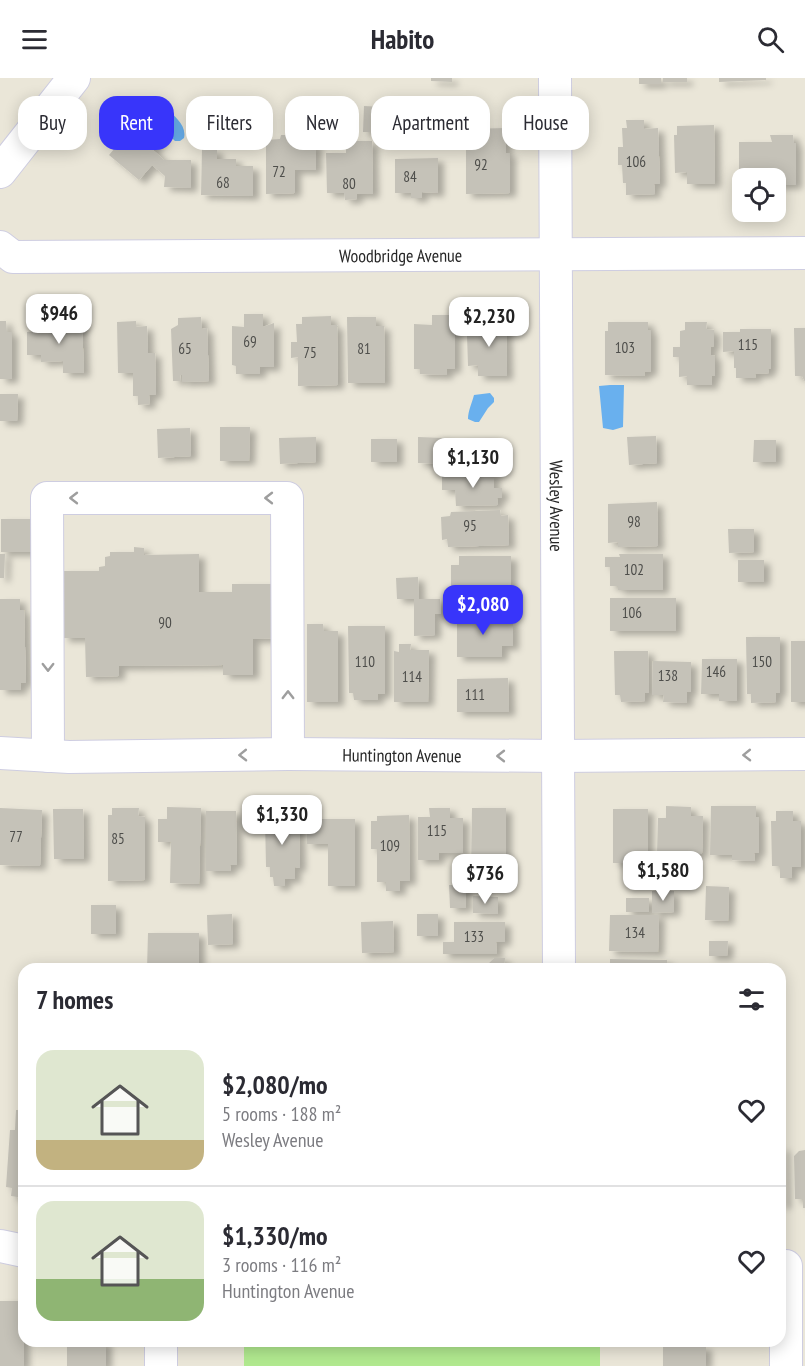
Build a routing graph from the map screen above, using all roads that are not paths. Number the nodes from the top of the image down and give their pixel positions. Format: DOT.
graph roads {
  1 [pos="74,78"];
  2 [pos="555,78"];
  3 [pos="0,172"];
  4 [pos="0,247"];
  5 [pos="805,253"];
  6 [pos="556,254"];
  7 [pos="0,753"];
  8 [pos="288,754"];
  9 [pos="805,754"];
  10 [pos="48,756"];
  11 [pos="559,756"];
  12 [pos="560,963"];
  13 [pos="0,1246"];
  14 [pos="18,1250"];
  15 [pos="790,1266"];
  16 [pos="161,1347"];
  17 [pos="161,1366"];
  18 [pos="786,1366"];
  1 -- 3 [label="street"];
  2 -- 6 [label="street, Wesley Avenue"];
  4 -- 6 [label="street, Woodbridge Avenue"];
  5 -- 6 [label="street, Woodbridge Avenue"];
  6 -- 11 [label="street, Wesley Avenue"];
  7 -- 10 [label="street, Huntington Avenue"];
  8 -- 10 [label="street, Huntington Avenue, one-way"];
  8 -- 10 [label="street, one-way"];
  11 -- 8 [label="street, Huntington Avenue, one-way"];
  9 -- 11 [label="street, Huntington Avenue, one-way"];
  11 -- 12 [label="street, Wesley Avenue"];
  13 -- 14 [label="street"];
  15 -- 18 [label="street"];
  16 -- 17 [label="street"];
}
